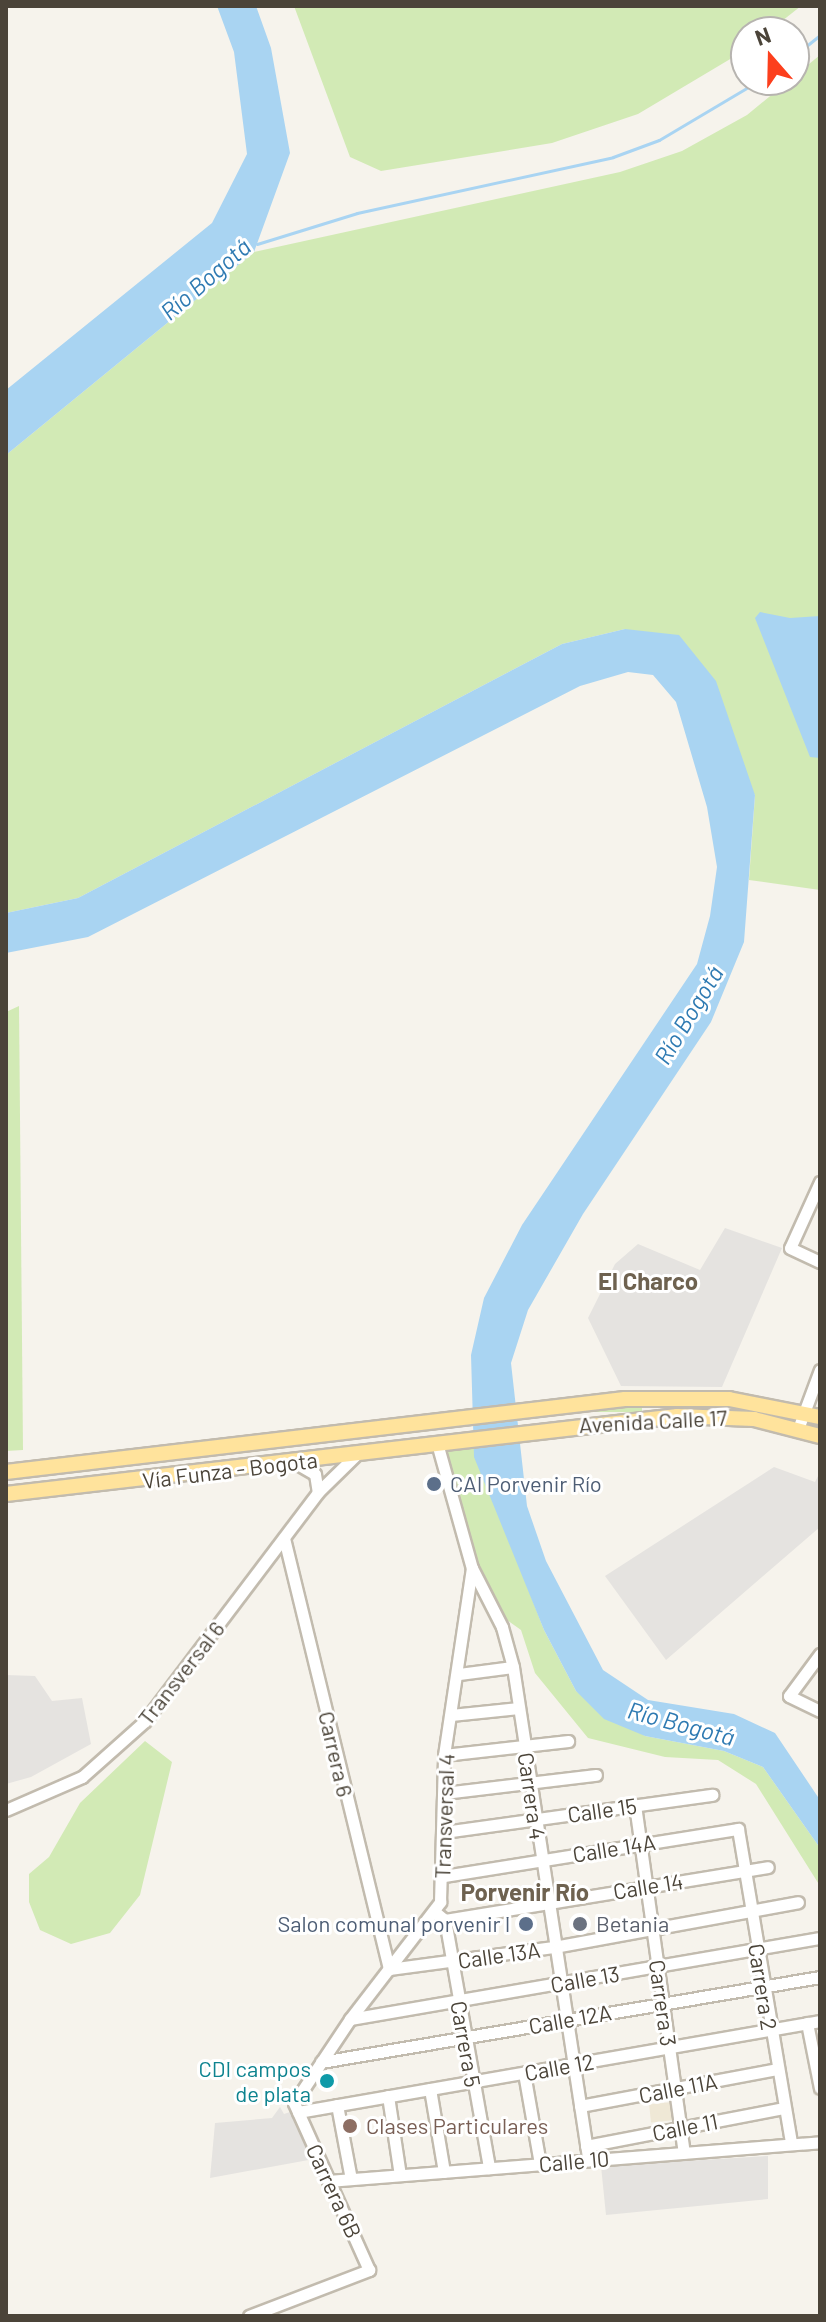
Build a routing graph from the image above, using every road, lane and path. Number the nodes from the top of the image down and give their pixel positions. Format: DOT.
graph roads {
  1 [pos="820,1182"];
  2 [pos="820,1262"];
  3 [pos="820,1370"];
  4 [pos="658,1397"];
  5 [pos="804,1411"];
  6 [pos="659,1417"];
  7 [pos="820,1417"];
  8 [pos="798,1429"];
  9 [pos="820,1436"];
  10 [pos="454,1440"];
  11 [pos="437,1443"];
  12 [pos="358,1453"];
  13 [pos="292,1462"];
  14 [pos="70,1466"];
  15 [pos="6,1472"];
  16 [pos="71,1489"];
  17 [pos="318,1492"];
  18 [pos="6,1494"];
  19 [pos="284,1538"];
  20 [pos="472,1568"];
  21 [pos="820,1654"];
  22 [pos="816,1666"];
  23 [pos="513,1667"];
  24 [pos="459,1674"];
  25 [pos="519,1708"];
  26 [pos="816,1710"];
  27 [pos="451,1715"];
  28 [pos="820,1720"];
  29 [pos="568,1741"];
  30 [pos="525,1746"];
  31 [pos="444,1755"];
  32 [pos="596,1775"];
  33 [pos="530,1783"];
  34 [pos="444,1793"];
  35 [pos="712,1795"];
  36 [pos="635,1805"];
  37 [pos="6,1810"];
  38 [pos="535,1819"];
  39 [pos="738,1829"];
  40 [pos="444,1832"];
  41 [pos="640,1843"];
  42 [pos="541,1860"];
  43 [pos="768,1867"];
  44 [pos="744,1871"];
  45 [pos="444,1876"];
  46 [pos="646,1887"];
  47 [pos="798,1902"];
  48 [pos="548,1903"];
  49 [pos="750,1910"];
  50 [pos="440,1916"];
  51 [pos="652,1928"];
  52 [pos="820,1938"];
  53 [pos="554,1947"];
  54 [pos="756,1949"];
  55 [pos="452,1961"];
  56 [pos="658,1966"];
  57 [pos="389,1969"];
  58 [pos="820,1977"];
  59 [pos="559,1983"];
  60 [pos="762,1987"];
  61 [pos="458,2001"];
  62 [pos="663,2004"];
  63 [pos="350,2019"];
  64 [pos="565,2020"];
  65 [pos="820,2021"];
  66 [pos="807,2023"];
  67 [pos="769,2030"];
  68 [pos="464,2038"];
  69 [pos="669,2047"];
  70 [pos="321,2062"];
  71 [pos="573,2064"];
  72 [pos="777,2069"];
  73 [pos="524,2073"];
  74 [pos="472,2082"];
  75 [pos="675,2088"];
  76 [pos="820,2088"];
  77 [pos="430,2089"];
  78 [pos="388,2096"];
  79 [pos="337,2105"];
  80 [pos="580,2106"];
  81 [pos="784,2108"];
  82 [pos="298,2112"];
  83 [pos="680,2128"];
  84 [pos="820,2142"];
  85 [pos="791,2144"];
  86 [pos="586,2146"];
  87 [pos="684,2153"];
  88 [pos="588,2160"];
  89 [pos="540,2164"];
  90 [pos="489,2168"];
  91 [pos="444,2172"];
  92 [pos="400,2175"];
  93 [pos="351,2179"];
  94 [pos="328,2181"];
  95 [pos="267,2312"];
  96 [pos="249,2316"];
  1 -- 2 [label="street"];
  3 -- 5 [label="street"];
  4 -- 5 [label="main road, Avenida Calle 17"];
  4 -- 6 [label="main road"];
  4 -- 14 [label="main road, Avenida Calle 17"];
  5 -- 7 [label="main road, Avenida Calle 17"];
  5 -- 8 [label="street"];
  6 -- 8 [label="main road, Avenida Calle 17"];
  6 -- 10 [label="main road, Avenida Calle 17"];
  8 -- 9 [label="main road, Avenida Calle 17"];
  10 -- 11 [label="main road, Vía Funza - Bogota"];
  11 -- 12 [label="main road, Vía Funza - Bogota"];
  11 -- 20 [label="street, Carrera 4"];
  12 -- 13 [label="main road, Vía Funza - Bogota"];
  12 -- 17 [label="street, Transversal 6"];
  13 -- 16 [label="main road, Vía Funza - Bogota"];
  13 -- 17 [label="street"];
  14 -- 15 [label="main road, Avenida Calle 17"];
  14 -- 16 [label="main road"];
  16 -- 18 [label="main road, Vía Funza - Bogota"];
  17 -- 19 [label="street, Transversal 6"];
  19 -- 37 [label="street, Transversal 6"];
  19 -- 57 [label="street, Carrera 6"];
  20 -- 23 [label="street, Carrera 4"];
  20 -- 24 [label="street, Transversal 4"];
  21 -- 22 [label="street"];
  22 -- 26 [label="street"];
  23 -- 24 [label="street"];
  23 -- 25 [label="street, Carrera 4"];
  24 -- 27 [label="street, Transversal 4"];
  25 -- 27 [label="street"];
  25 -- 30 [label="street, Carrera 4"];
  26 -- 28 [label="street"];
  27 -- 31 [label="street, Transversal 4"];
  29 -- 30 [label="street"];
  30 -- 31 [label="street"];
  30 -- 33 [label="street, Carrera 4"];
  31 -- 34 [label="street, Transversal 4"];
  32 -- 33 [label="street"];
  33 -- 34 [label="street"];
  33 -- 38 [label="street, Carrera 4"];
  34 -- 40 [label="street, Transversal 4"];
  35 -- 36 [label="street, Calle 15"];
  36 -- 38 [label="street, Calle 15"];
  36 -- 41 [label="street, Carrera 3"];
  38 -- 40 [label="street, Calle 15"];
  38 -- 42 [label="street, Carrera 4"];
  39 -- 41 [label="street, Calle 14A"];
  39 -- 44 [label="street, Carrera 2"];
  40 -- 45 [label="street, Transversal 4"];
  41 -- 42 [label="street, Calle 14A"];
  41 -- 46 [label="street, Carrera 3"];
  42 -- 45 [label="street, Calle 14A"];
  42 -- 48 [label="street, Carrera 4"];
  43 -- 44 [label="street, Calle 14"];
  44 -- 46 [label="street, Calle 14"];
  44 -- 49 [label="street, Carrera 2"];
  45 -- 50 [label="street, Transversal 4"];
  46 -- 48 [label="street, Calle 14"];
  46 -- 51 [label="street, Carrera 3"];
  47 -- 49 [label="street, Calle 13A"];
  48 -- 50 [label="street, Calle 14"];
  48 -- 53 [label="street, Carrera 4"];
  49 -- 51 [label="street, Calle 13A"];
  49 -- 54 [label="street, Carrera 2"];
  50 -- 55 [label="street, Carrera 5"];
  50 -- 57 [label="street, Transversal 4"];
  51 -- 53 [label="street, Calle 13A"];
  51 -- 56 [label="street, Carrera 3"];
  52 -- 54 [label="street, Calle 13"];
  53 -- 55 [label="street, Calle 13A"];
  53 -- 59 [label="street, Carrera 4"];
  54 -- 56 [label="street, Calle 13"];
  54 -- 60 [label="street, Carrera 2"];
  55 -- 57 [label="street, Calle 13A"];
  55 -- 61 [label="street, Carrera 5"];
  56 -- 59 [label="street, Calle 13"];
  56 -- 62 [label="street, Carrera 3"];
  57 -- 63 [label="street, Transversal 4"];
  58 -- 60 [label="street, Calle 12A"];
  59 -- 61 [label="street, Calle 13"];
  59 -- 64 [label="street, Carrera 4"];
  60 -- 62 [label="street, Calle 12A"];
  60 -- 67 [label="street, Carrera 2"];
  61 -- 63 [label="street, Calle 13"];
  61 -- 68 [label="street, Carrera 5"];
  62 -- 64 [label="street, Calle 12A"];
  62 -- 69 [label="street, Carrera 3"];
  63 -- 70 [label="street, Transversal 4"];
  64 -- 68 [label="street, Calle 12A"];
  64 -- 71 [label="street, Carrera 4"];
  65 -- 66 [label="street, Calle 12"];
  66 -- 67 [label="street, Calle 12"];
  66 -- 76 [label="street"];
  67 -- 69 [label="street, Calle 12"];
  67 -- 72 [label="street, Carrera 2"];
  68 -- 70 [label="street, Calle 12A"];
  68 -- 74 [label="street, Carrera 5"];
  69 -- 71 [label="street, Calle 12"];
  69 -- 75 [label="street, Carrera 3"];
  70 -- 82 [label="street, Transversal 4"];
  71 -- 73 [label="street, Calle 12"];
  71 -- 80 [label="street, Carrera 4"];
  72 -- 75 [label="street, Calle 11A"];
  72 -- 81 [label="street, Carrera 2"];
  73 -- 74 [label="street, Calle 12"];
  73 -- 89 [label="street"];
  74 -- 77 [label="street, Calle 12"];
  74 -- 90 [label="street, Carrera 5"];
  75 -- 80 [label="street, Calle 11A"];
  75 -- 83 [label="street, Carrera 3"];
  77 -- 78 [label="street, Calle 12"];
  77 -- 91 [label="street"];
  78 -- 79 [label="street, Calle 12"];
  78 -- 92 [label="street"];
  79 -- 82 [label="street, Calle 12"];
  79 -- 93 [label="street"];
  80 -- 86 [label="street, Carrera 4"];
  81 -- 83 [label="street, Calle 11"];
  81 -- 85 [label="street, Carrera 2"];
  82 -- 94 [label="street, Carrera 6B"];
  83 -- 86 [label="street, Calle 11"];
  83 -- 87 [label="street, Carrera 3"];
  84 -- 85 [label="street, Calle 10"];
  85 -- 87 [label="street, Calle 10"];
  86 -- 88 [label="street, Carrera 4"];
  87 -- 88 [label="street, Calle 10"];
  88 -- 89 [label="street, Calle 10"];
  89 -- 90 [label="street, Calle 10"];
  90 -- 91 [label="street, Calle 10"];
  91 -- 92 [label="street, Calle 10"];
  92 -- 93 [label="street, Calle 10"];
  93 -- 94 [label="street, Calle 10"];
  94 -- 95 [label="street, Carrera 6B"];
  95 -- 96 [label="street"];
}
